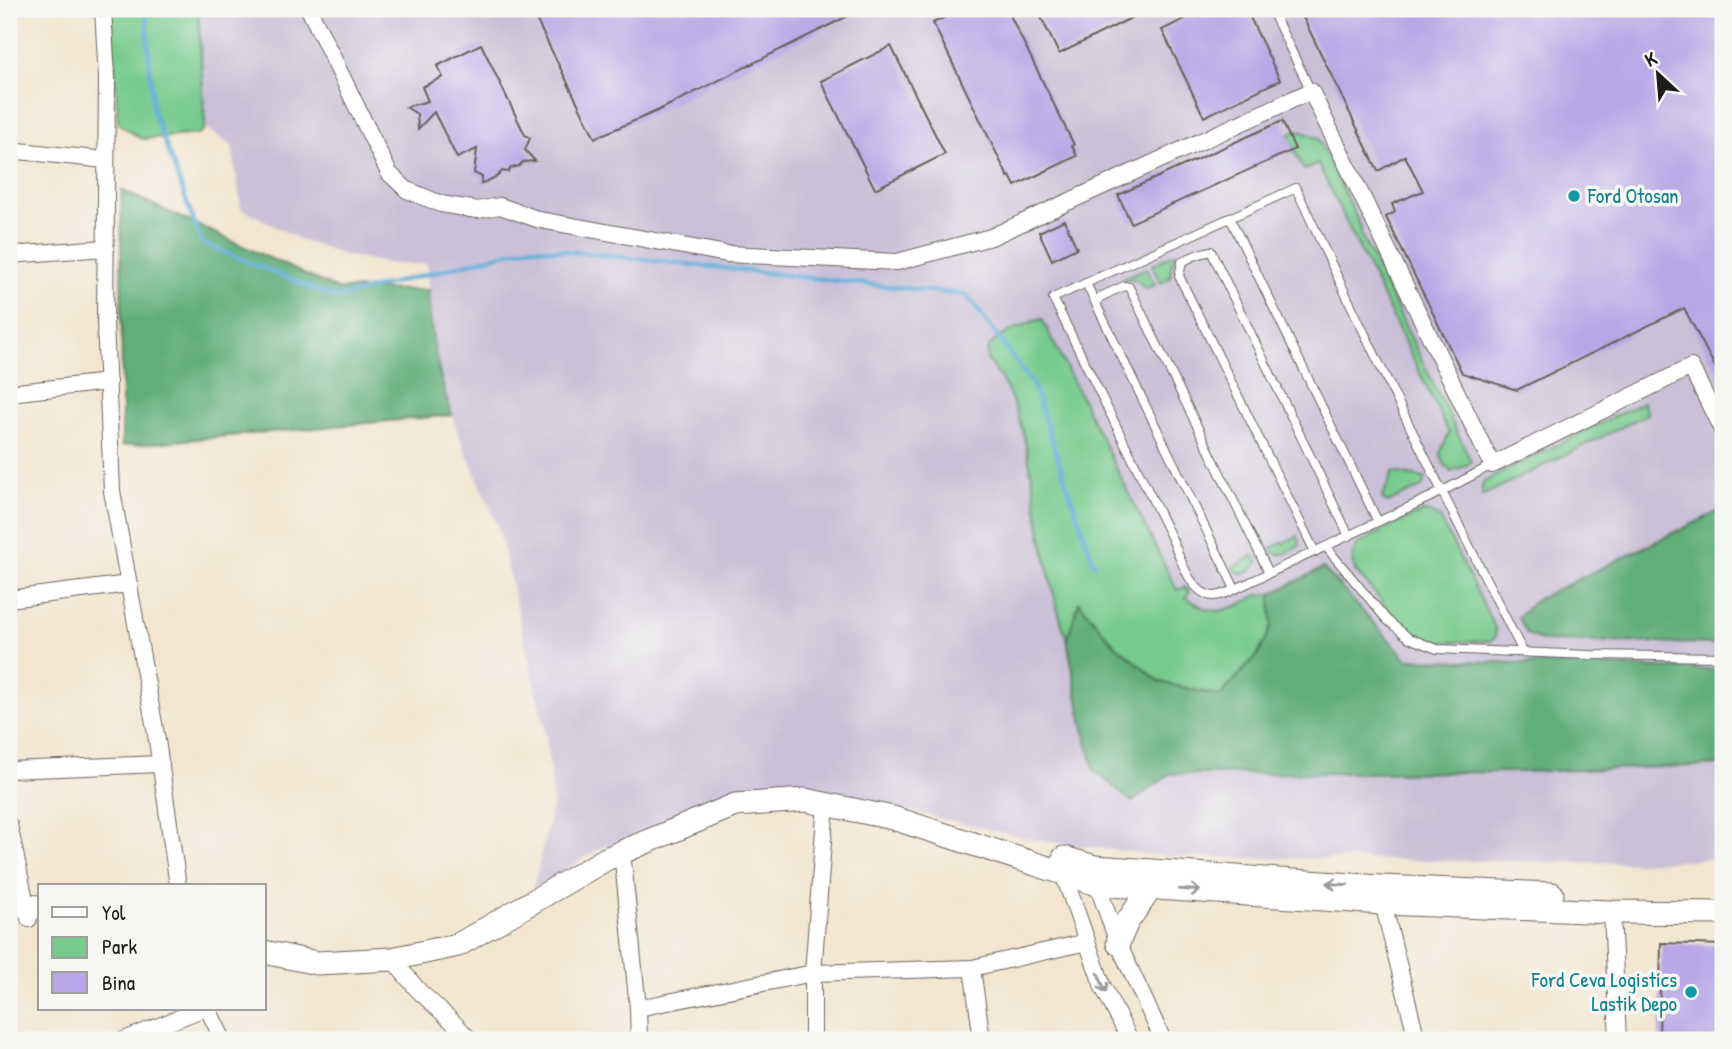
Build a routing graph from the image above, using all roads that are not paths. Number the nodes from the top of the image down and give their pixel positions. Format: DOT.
graph roads {
  1 [pos="103,9"];
  2 [pos="309,9"];
  3 [pos="1270,9"];
  4 [pos="1311,91"];
  5 [pos="9,150"];
  6 [pos="106,160"];
  7 [pos="1230,218"];
  8 [pos="106,248"];
  9 [pos="9,255"];
  10 [pos="1108,273"];
  11 [pos="1086,283"];
  12 [pos="1116,290"];
  13 [pos="1096,304"];
  14 [pos="108,382"];
  15 [pos="9,393"];
  16 [pos="1723,432"];
  17 [pos="1492,465"];
  18 [pos="1441,492"];
  19 [pos="1378,522"];
  20 [pos="1349,536"];
  21 [pos="1326,547"];
  22 [pos="1315,552"];
  23 [pos="1269,573"];
  24 [pos="129,584"];
  25 [pos="1235,589"];
  26 [pos="9,599"];
  27 [pos="1523,652"];
  28 [pos="1723,657"];
  29 [pos="161,764"];
  30 [pos="9,770"];
  31 [pos="826,803"];
  32 [pos="9,825"];
  33 [pos="622,852"];
  34 [pos="1063,873"];
  35 [pos="178,884"];
  36 [pos="1097,884"];
  37 [pos="1152,888"];
  38 [pos="1723,898"];
  39 [pos="1383,903"];
  40 [pos="25,912"];
  41 [pos="1612,912"];
  42 [pos="1723,914"];
  43 [pos="266,941"];
  44 [pos="1087,942"];
  45 [pos="1118,943"];
  46 [pos="266,952"];
  47 [pos="392,959"];
  48 [pos="972,968"];
  49 [pos="813,973"];
  50 [pos="638,1007"];
  51 [pos="199,1010"];
  52 [pos="208,1010"];
  53 [pos="124,1040"];
  54 [pos="223,1040"];
  55 [pos="470,1040"];
  56 [pos="639,1040"];
  57 [pos="813,1040"];
  58 [pos="982,1040"];
  59 [pos="1130,1040"];
  60 [pos="1163,1040"];
  61 [pos="1415,1040"];
  62 [pos="1618,1040"];
  1 -- 6 [label="street"];
  2 -- 4 [label="street"];
  3 -- 4 [label="lane"];
  4 -- 17 [label="street"];
  5 -- 6 [label="street"];
  6 -- 8 [label="street"];
  7 -- 10 [label="lane"];
  7 -- 18 [label="lane"];
  7 -- 19 [label="lane"];
  8 -- 9 [label="street"];
  8 -- 14 [label="street"];
  10 -- 11 [label="lane"];
  10 -- 12 [label="lane"];
  11 -- 13 [label="lane"];
  11 -- 25 [label="lane"];
  12 -- 13 [label="lane"];
  12 -- 23 [label="lane"];
  13 -- 25 [label="lane"];
  14 -- 15 [label="street"];
  14 -- 24 [label="street"];
  16 -- 17 [label="street"];
  17 -- 18 [label="lane"];
  18 -- 19 [label="lane"];
  18 -- 27 [label="lane"];
  19 -- 20 [label="lane"];
  20 -- 21 [label="lane"];
  20 -- 22 [label="lane"];
  21 -- 22 [label="lane"];
  21 -- 27 [label="lane"];
  22 -- 23 [label="lane"];
  23 -- 25 [label="lane"];
  24 -- 26 [label="street"];
  24 -- 29 [label="street"];
  27 -- 28 [label="lane"];
  29 -- 30 [label="street"];
  29 -- 35 [label="street"];
  31 -- 33 [label="main road"];
  31 -- 34 [label="main road"];
  31 -- 49 [label="street"];
  32 -- 40 [label="street"];
  33 -- 47 [label="main road"];
  33 -- 50 [label="street"];
  34 -- 36 [label="main road"];
  34 -- 44 [label="street"];
  36 -- 37 [label="main road"];
  36 -- 45 [label="street"];
  37 -- 39 [label="main road, one-way"];
  37 -- 45 [label="main road"];
  38 -- 43 [label="main road, one-way"];
  39 -- 41 [label="main road"];
  39 -- 61 [label="street"];
  41 -- 42 [label="main road"];
  41 -- 62 [label="street"];
  44 -- 48 [label="street"];
  44 -- 59 [label="street, one-way"];
  45 -- 60 [label="street"];
  46 -- 47 [label="main road"];
  47 -- 55 [label="street"];
  48 -- 49 [label="street"];
  48 -- 58 [label="street"];
  49 -- 50 [label="street"];
  49 -- 57 [label="street"];
  50 -- 56 [label="street"];
  51 -- 53 [label="street"];
  52 -- 54 [label="street"];
}
